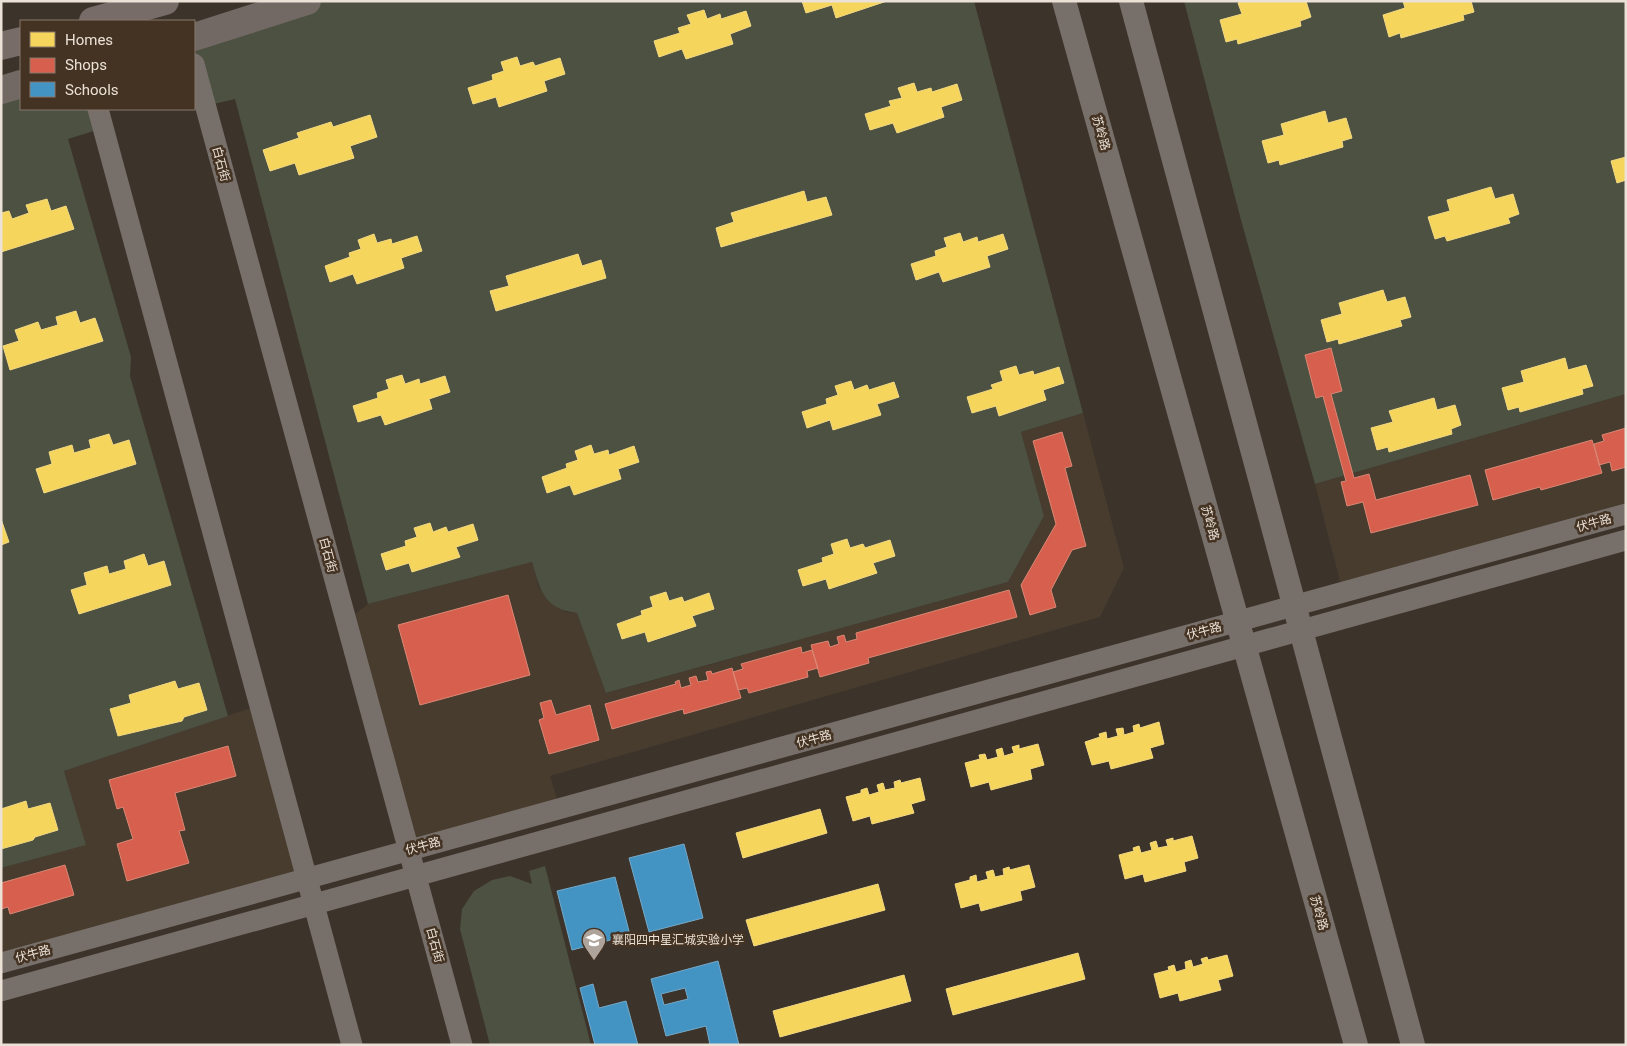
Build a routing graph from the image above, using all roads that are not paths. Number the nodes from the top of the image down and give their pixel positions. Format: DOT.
graph roads {
  1 [pos="165,1"];
  2 [pos="307,1"];
  3 [pos="1064,1"];
  4 [pos="1131,1"];
  5 [pos="97,20"];
  6 [pos="202,35"];
  7 [pos="20,41"];
  8 [pos="1,46"];
  9 [pos="195,54"];
  10 [pos="195,71"];
  11 [pos="20,84"];
  12 [pos="197,84"];
  13 [pos="1,90"];
  14 [pos="100,110"];
  15 [pos="1626,514"];
  16 [pos="1626,540"];
  17 [pos="1295,606"];
  18 [pos="1238,622"];
  19 [pos="1302,631"];
  20 [pos="1244,646"];
  21 [pos="409,850"];
  22 [pos="416,877"];
  23 [pos="308,878"];
  24 [pos="315,905"];
  25 [pos="1,963"];
  26 [pos="1,991"];
  27 [pos="352,1045"];
  28 [pos="462,1045"];
  29 [pos="1356,1045"];
  30 [pos="1413,1045"];
  1 -- 5 [label="highway"];
  2 -- 6 [label="main road"];
  3 -- 18 [label="main road, 苏岭路"];
  4 -- 17 [label="main road"];
  6 -- 9 [label="street"];
  7 -- 8 [label="highway"];
  10 -- 12 [label="street, 白石街"];
  11 -- 13 [label="main road"];
  12 -- 21 [label="street, 白石街"];
  14 -- 23 [label="street"];
  15 -- 17 [label="street, 伏牛路"];
  16 -- 19 [label="street"];
  17 -- 18 [label="street, 伏牛路"];
  17 -- 19 [label="main road"];
  18 -- 20 [label="main road, 苏岭路"];
  18 -- 21 [label="street, 伏牛路"];
  19 -- 20 [label="street"];
  19 -- 30 [label="main road"];
  20 -- 22 [label="street"];
  20 -- 29 [label="main road, 苏岭路"];
  21 -- 22 [label="street, 白石街"];
  21 -- 23 [label="street, 伏牛路"];
  22 -- 24 [label="street"];
  22 -- 28 [label="street, 白石街"];
  23 -- 24 [label="street"];
  23 -- 25 [label="street, 伏牛路"];
  24 -- 26 [label="street"];
  24 -- 27 [label="street"];
}
